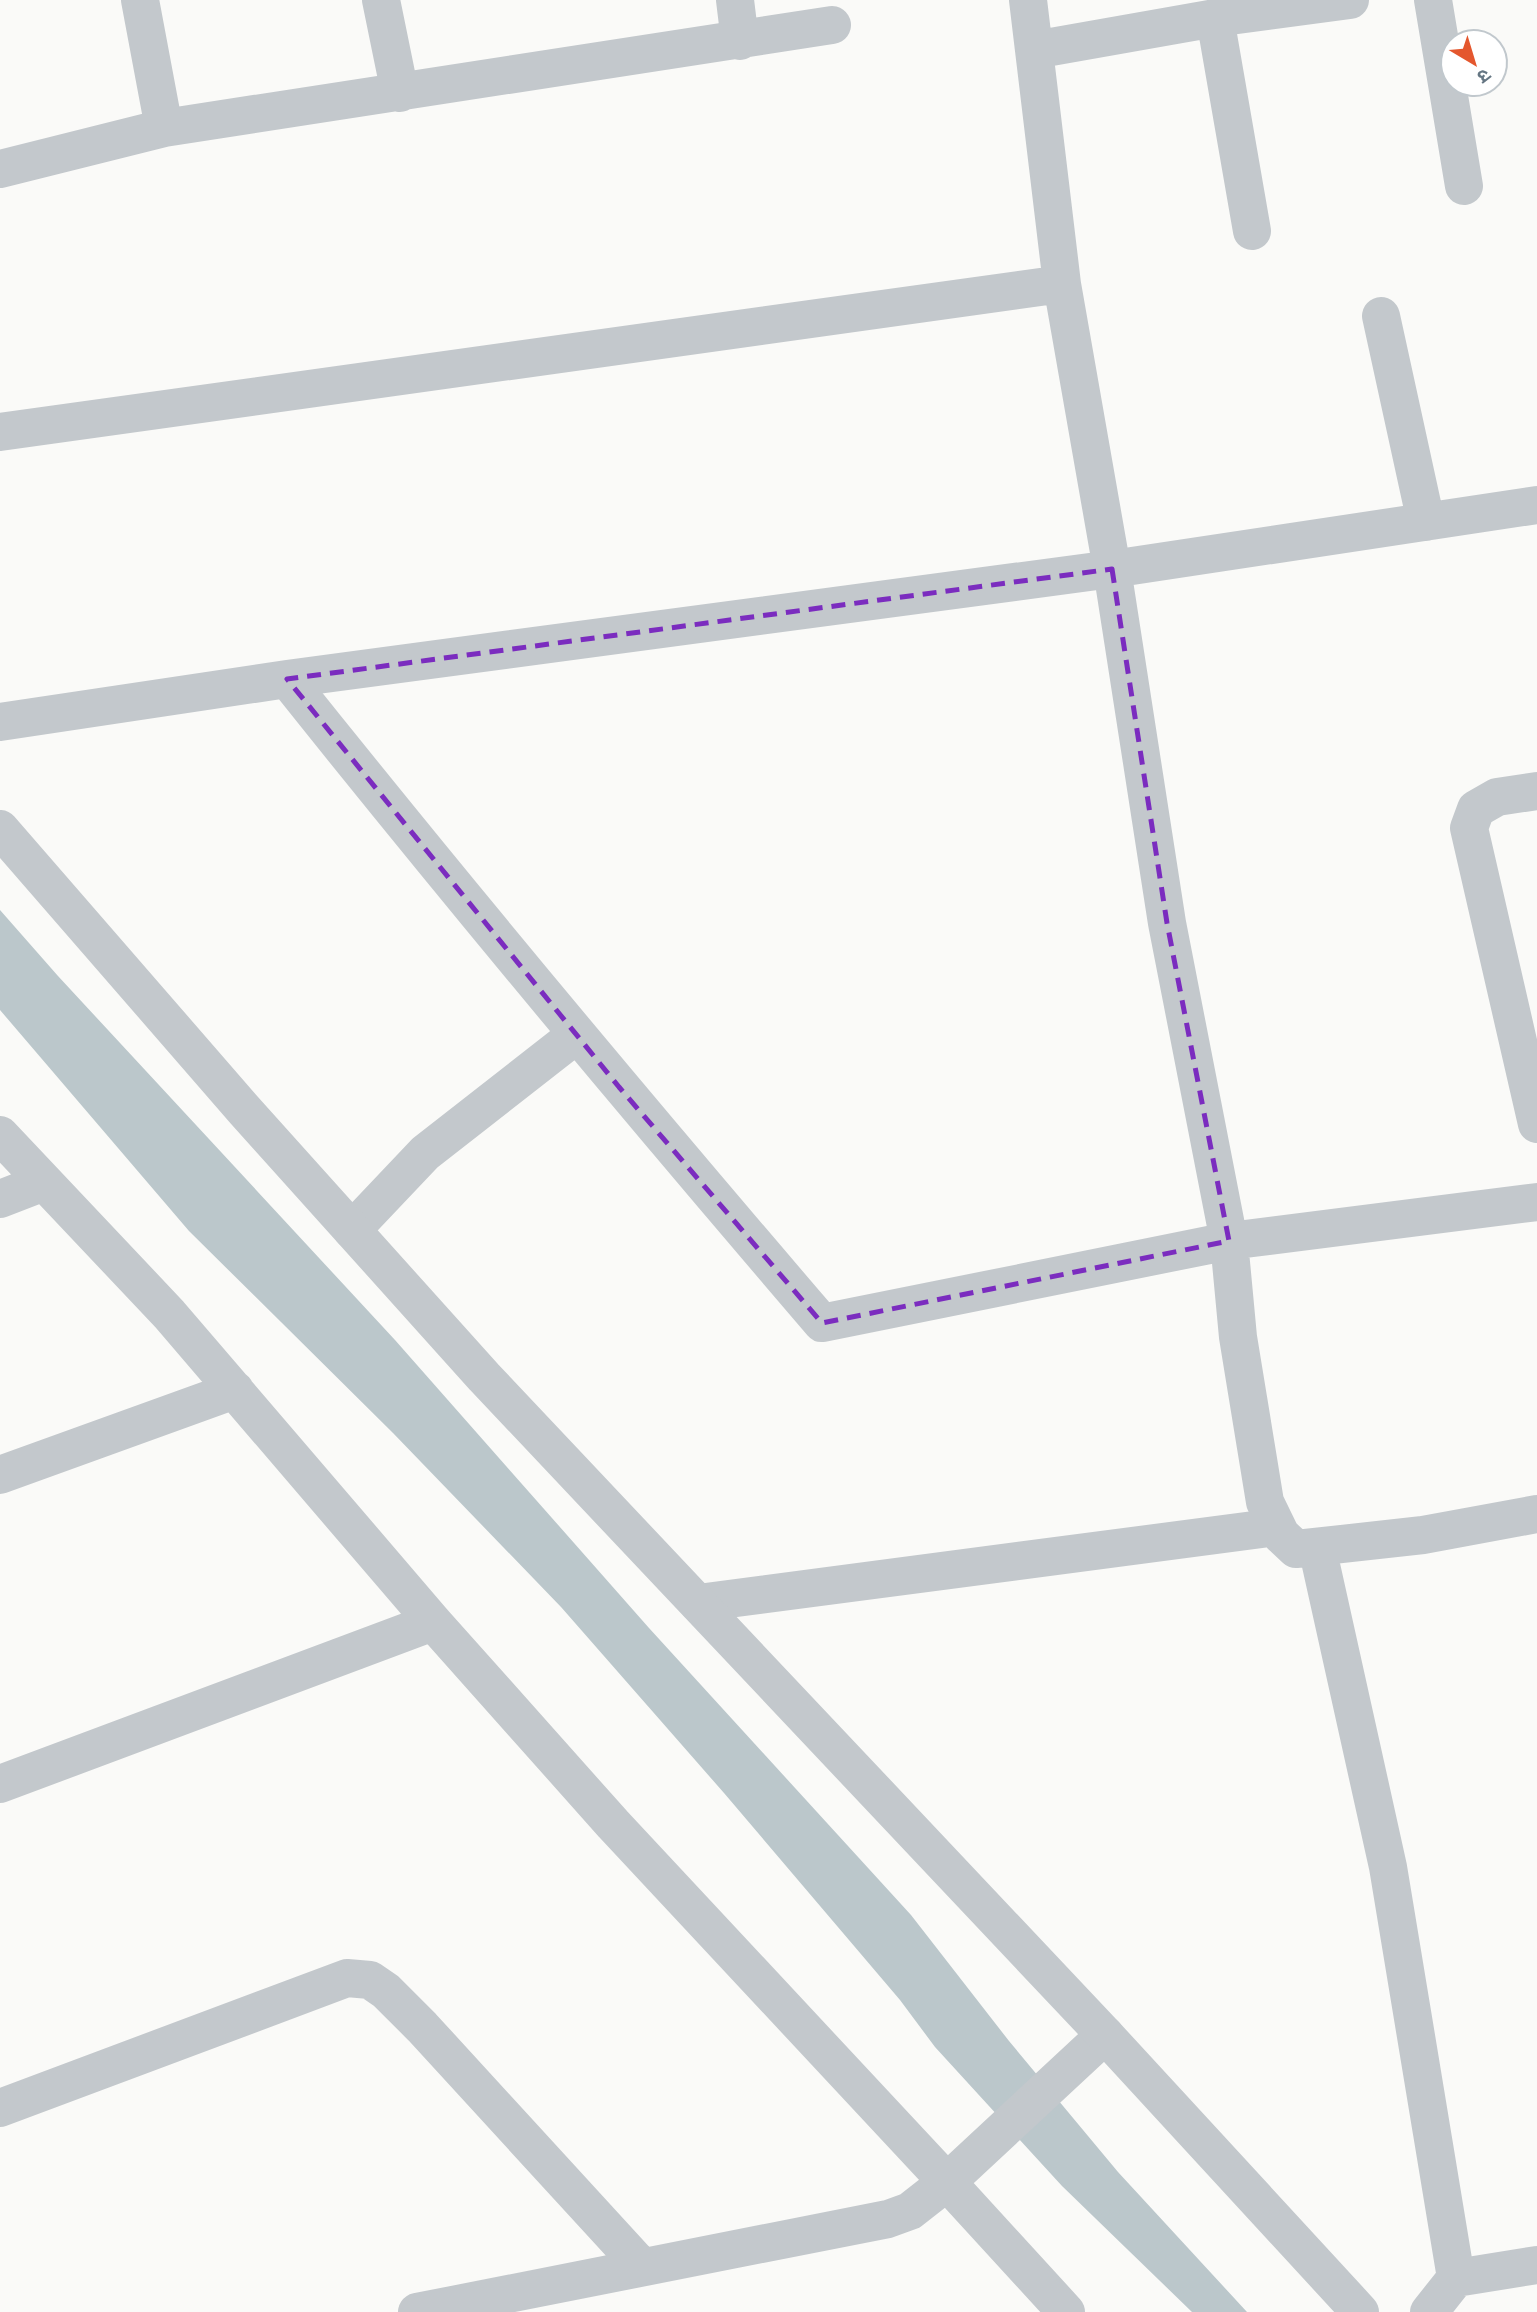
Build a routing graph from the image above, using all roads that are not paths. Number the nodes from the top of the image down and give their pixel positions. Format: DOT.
graph roads {
  1 [pos="140,0"];
  2 [pos="381,0"];
  3 [pos="735,0"];
  4 [pos="1028,0"];
  5 [pos="1350,0"];
  6 [pos="1433,0"];
  7 [pos="1215,18"];
  8 [pos="832,25"];
  9 [pos="740,41"];
  10 [pos="1034,50"];
  11 [pos="400,93"];
  12 [pos="164,128"];
  13 [pos="0,170"];
  14 [pos="1464,186"];
  15 [pos="1252,231"];
  16 [pos="1062,284"];
  17 [pos="1381,316"];
  18 [pos="0,432"];
  19 [pos="1537,505"];
  20 [pos="1426,522"];
  21 [pos="1112,569"];
  22 [pos="287,679"];
  23 [pos="0,722"];
  24 [pos="1537,791"];
  25 [pos="0,829"];
  26 [pos="576,1035"];
  27 [pos="1537,1124"];
  28 [pos="0,1135"];
  29 [pos="44,1182"];
  30 [pos="0,1199"];
  31 [pos="1537,1202"];
  32 [pos="352,1230"];
  33 [pos="1229,1241"];
  34 [pos="235,1390"];
  35 [pos="0,1475"];
  36 [pos="1537,1514"];
  37 [pos="1277,1527"];
  38 [pos="1317,1547"];
  39 [pos="698,1603"];
  40 [pos="433,1622"];
  41 [pos="0,1784"];
  42 [pos="1105,2035"];
  43 [pos="0,2108"];
  44 [pos="947,2182"];
  45 [pos="1537,2265"];
  46 [pos="642,2267"];
  47 [pos="1456,2278"];
  48 [pos="417,2312"];
  49 [pos="1066,2312"];
  50 [pos="1360,2312"];
  51 [pos="1429,2312"];
  1 -- 12 [label="street"];
  2 -- 11 [label="street"];
  3 -- 9 [label="street"];
  4 -- 10 [label="street"];
  5 -- 7 [label="street"];
  6 -- 14 [label="street"];
  7 -- 10 [label="street"];
  7 -- 15 [label="street"];
  8 -- 9 [label="street"];
  9 -- 11 [label="street"];
  10 -- 16 [label="street"];
  11 -- 12 [label="street"];
  12 -- 13 [label="street"];
  16 -- 18 [label="street"];
  16 -- 21 [label="street"];
  17 -- 20 [label="street"];
  19 -- 20 [label="street"];
  20 -- 21 [label="street"];
  21 -- 22 [label="street"];
  21 -- 33 [label="street"];
  22 -- 23 [label="street"];
  22 -- 26 [label="street"];
  24 -- 27 [label="street"];
  25 -- 32 [label="street"];
  26 -- 32 [label="street"];
  26 -- 33 [label="street"];
  28 -- 29 [label="street"];
  29 -- 30 [label="street"];
  29 -- 34 [label="street"];
  31 -- 33 [label="street"];
  32 -- 39 [label="street"];
  33 -- 37 [label="street"];
  34 -- 35 [label="street"];
  34 -- 40 [label="street"];
  36 -- 38 [label="street"];
  37 -- 38 [label="street"];
  37 -- 39 [label="street"];
  38 -- 47 [label="street"];
  39 -- 42 [label="street"];
  40 -- 41 [label="street"];
  40 -- 44 [label="street"];
  42 -- 44 [label="street"];
  42 -- 50 [label="street"];
  43 -- 46 [label="street"];
  44 -- 46 [label="street"];
  44 -- 49 [label="street"];
  45 -- 47 [label="street"];
  46 -- 48 [label="street"];
  47 -- 51 [label="street"];
}
